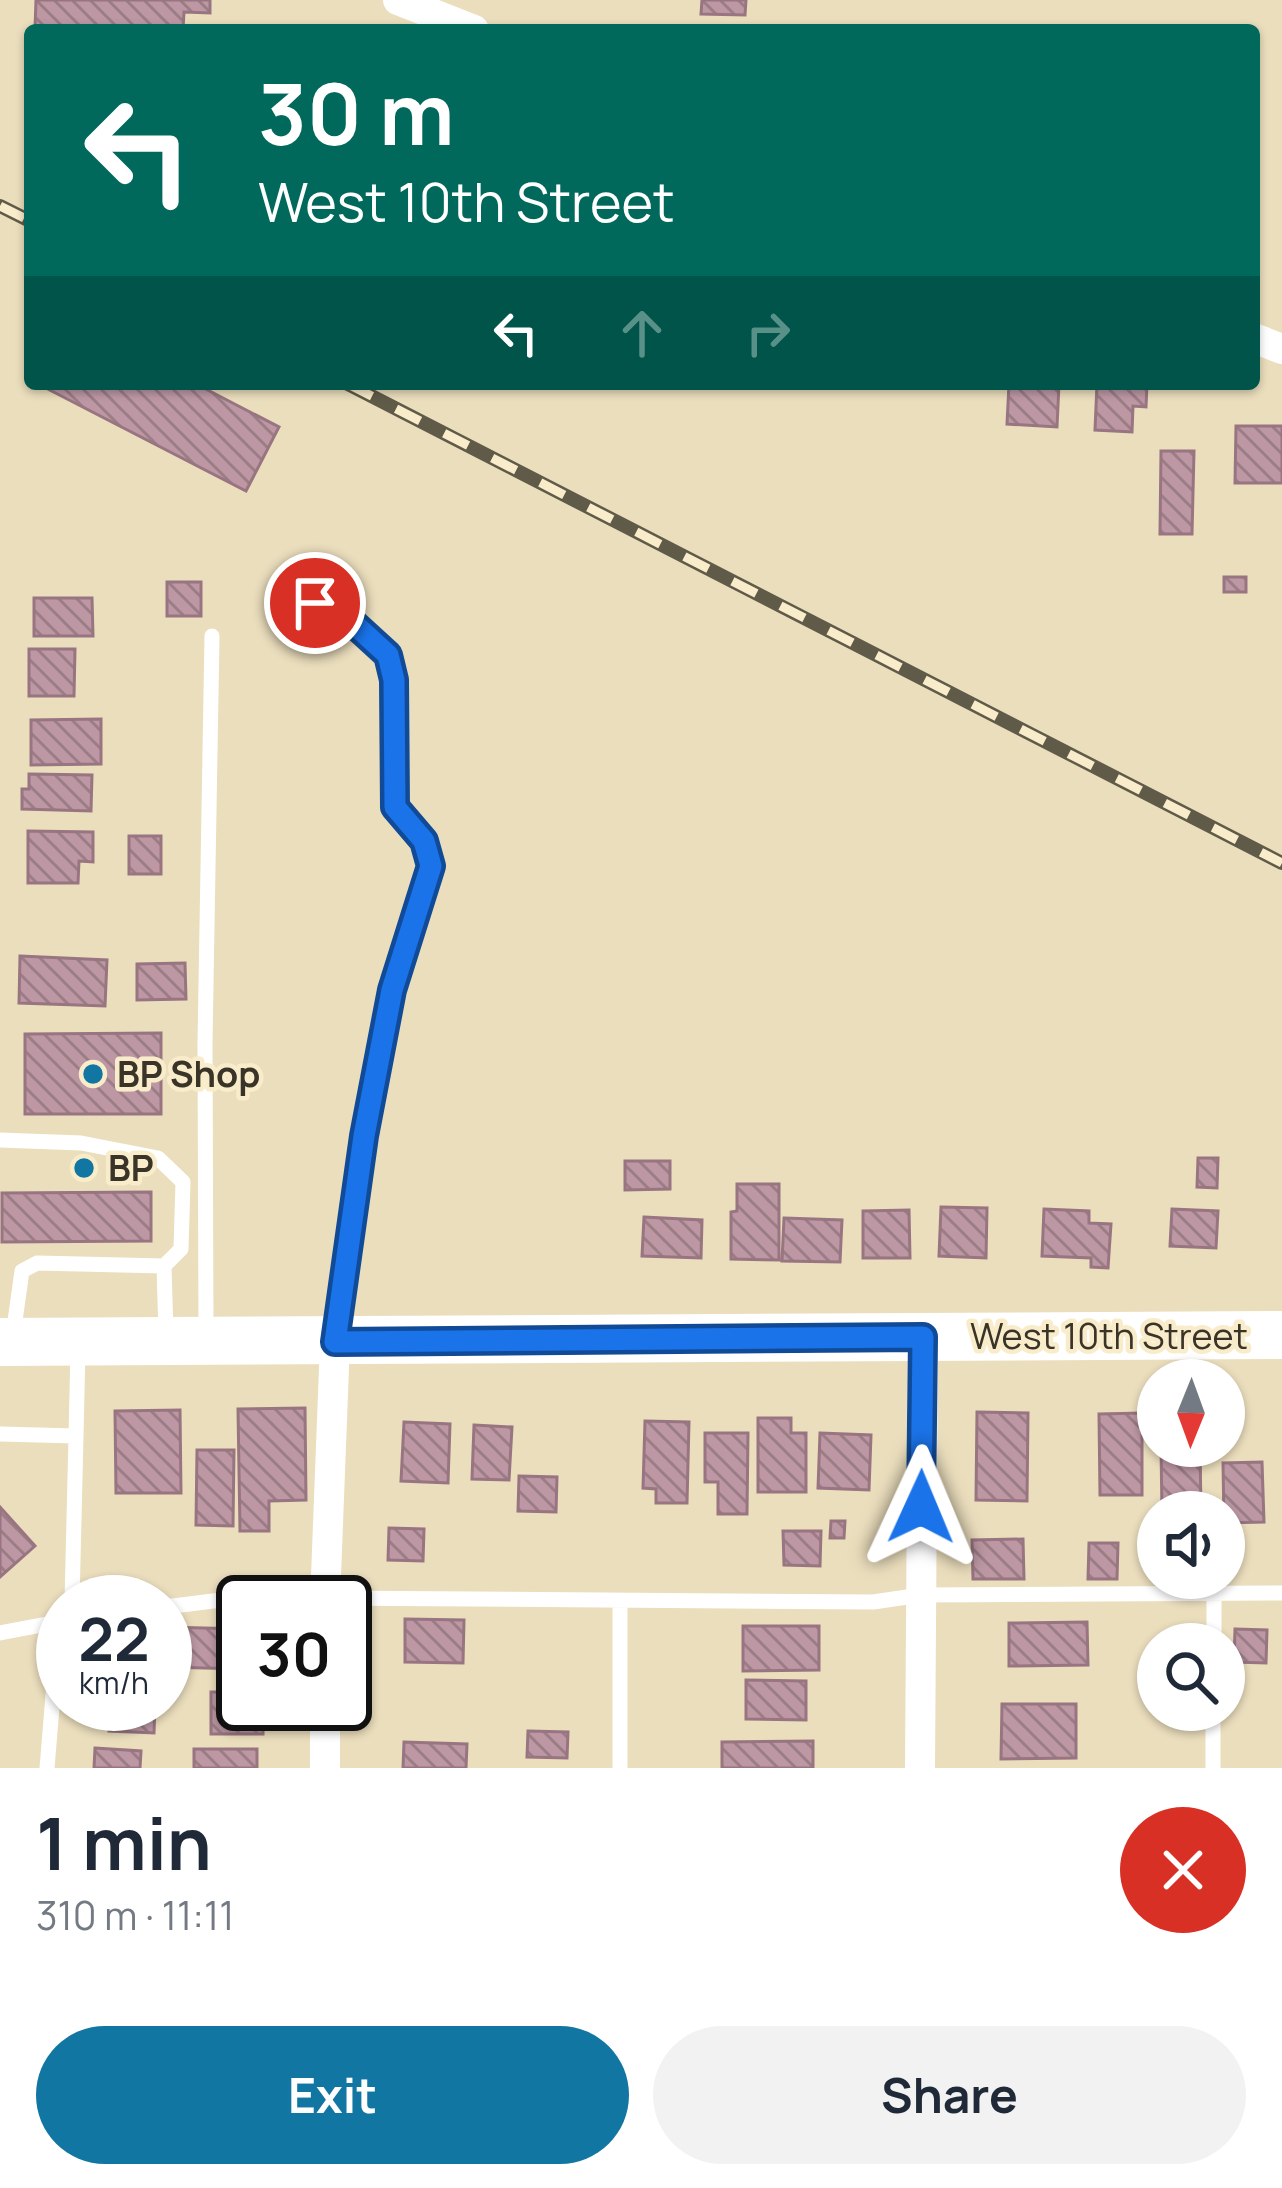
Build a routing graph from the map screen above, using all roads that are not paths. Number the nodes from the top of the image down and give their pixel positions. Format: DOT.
graph roads {
  1 [pos="398,0"];
  2 [pos="459,24"];
  3 [pos="315,603"];
  4 [pos="212,636"];
  5 [pos="0,1140"];
  6 [pos="164,1266"];
  7 [pos="1282,1335"];
  8 [pos="923,1337"];
  9 [pos="6,1342"];
  10 [pos="78,1342"];
  11 [pos="186,1342"];
  12 [pos="335,1342"];
  13 [pos="0,1434"];
  14 [pos="76,1436"];
  15 [pos="73,1575"];
  16 [pos="326,1575"];
  17 [pos="1245,1593"];
  18 [pos="1282,1593"];
  19 [pos="1137,1594"];
  20 [pos="921,1595"];
  21 [pos="372,1600"];
  22 [pos="620,1601"];
  23 [pos="36,1627"];
  24 [pos="0,1633"];
  25 [pos="51,1731"];
  26 [pos="325,1731"];
  27 [pos="1213,1731"];
  28 [pos="47,1768"];
  29 [pos="325,1768"];
  30 [pos="620,1768"];
  31 [pos="920,1768"];
  32 [pos="1213,1768"];
  1 -- 2 [label="street"];
  3 -- 12 [label="lane"];
  4 -- 11 [label="lane"];
  5 -- 6 [label="lane"];
  6 -- 9 [label="lane"];
  6 -- 11 [label="lane"];
  7 -- 8 [label="main road, West 10th Street"];
  8 -- 12 [label="main road, West 10th Street"];
  8 -- 20 [label="street"];
  9 -- 10 [label="main road, West 10th Street"];
  10 -- 11 [label="main road, West 10th Street"];
  10 -- 14 [label="lane"];
  11 -- 12 [label="main road, West 10th Street"];
  12 -- 16 [label="street"];
  13 -- 14 [label="lane"];
  14 -- 15 [label="lane"];
  17 -- 18 [label="lane"];
  19 -- 20 [label="lane"];
  20 -- 22 [label="lane"];
  20 -- 31 [label="street"];
  21 -- 22 [label="lane"];
  22 -- 30 [label="lane"];
  23 -- 24 [label="lane"];
  25 -- 28 [label="lane"];
  26 -- 29 [label="street"];
  27 -- 32 [label="lane"];
}
